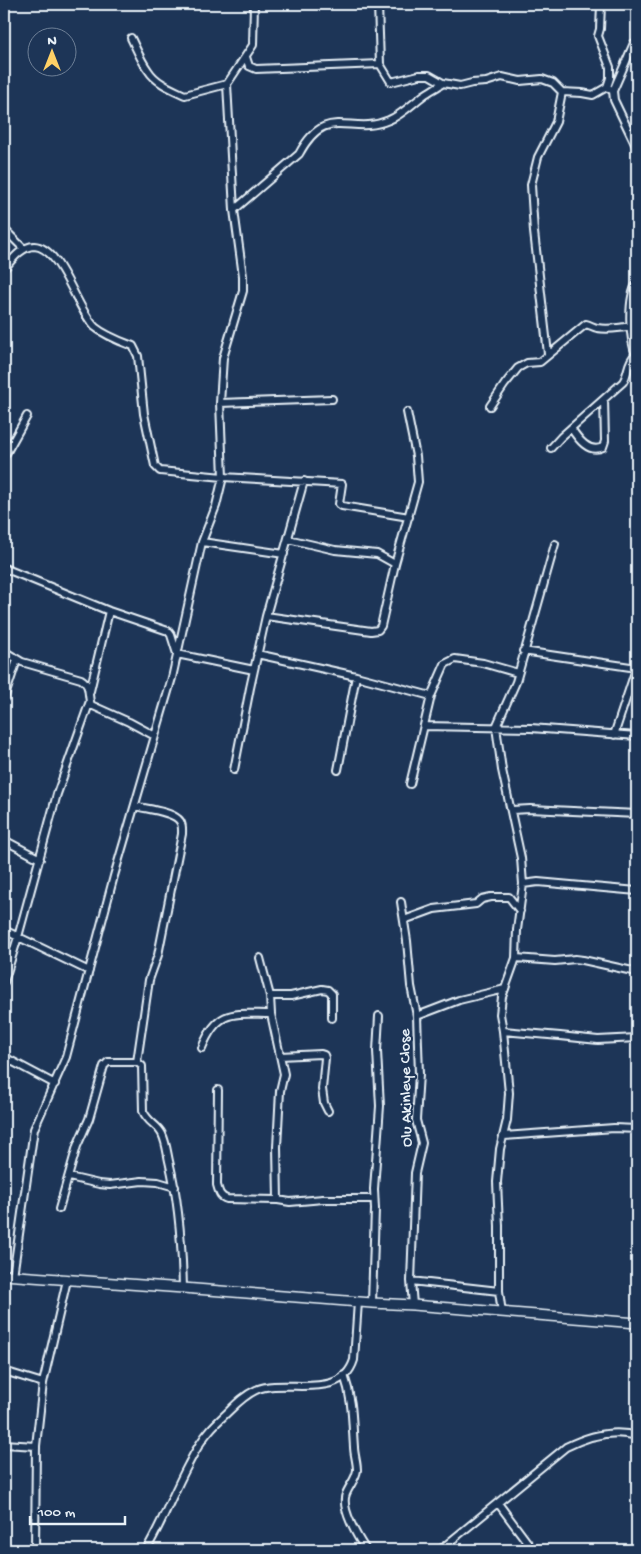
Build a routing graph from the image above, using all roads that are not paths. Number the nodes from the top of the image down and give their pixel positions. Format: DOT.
graph roads {
  1 [pos="254,4"];
  2 [pos="378,4"];
  3 [pos="601,4"];
  4 [pos="131,38"];
  5 [pos="637,42"];
  6 [pos="246,57"];
  7 [pos="380,64"];
  8 [pos="443,83"];
  9 [pos="227,84"];
  10 [pos="610,89"];
  11 [pos="562,92"];
  12 [pos="637,148"];
  13 [pos="234,210"];
  14 [pos="4,230"];
  15 [pos="24,249"];
  16 [pos="4,269"];
  17 [pos="637,283"];
  18 [pos="637,325"];
  19 [pos="630,326"];
  20 [pos="548,354"];
  21 [pos="636,356"];
  22 [pos="332,399"];
  23 [pos="604,399"];
  24 [pos="220,403"];
  25 [pos="490,406"];
  26 [pos="407,412"];
  27 [pos="27,416"];
  28 [pos="571,428"];
  29 [pos="551,448"];
  30 [pos="4,457"];
  31 [pos="223,477"];
  32 [pos="304,481"];
  33 [pos="409,517"];
  34 [pos="288,539"];
  35 [pos="202,542"];
  36 [pos="555,544"];
  37 [pos="284,554"];
  38 [pos="394,564"];
  39 [pos="4,568"];
  40 [pos="109,610"];
  41 [pos="266,616"];
  42 [pos="4,651"];
  43 [pos="524,651"];
  44 [pos="177,654"];
  45 [pos="257,654"];
  46 [pos="17,660"];
  47 [pos="254,670"];
  48 [pos="637,670"];
  49 [pos="518,673"];
  50 [pos="356,676"];
  51 [pos="90,691"];
  52 [pos="431,696"];
  53 [pos="4,699"];
  54 [pos="90,701"];
  55 [pos="424,726"];
  56 [pos="496,727"];
  57 [pos="614,735"];
  58 [pos="155,736"];
  59 [pos="637,736"];
  60 [pos="234,770"];
  61 [pos="338,770"];
  62 [pos="410,784"];
  63 [pos="134,806"];
  64 [pos="512,810"];
  65 [pos="637,814"];
  66 [pos="4,840"];
  67 [pos="40,859"];
  68 [pos="523,884"];
  69 [pos="637,891"];
  70 [pos="401,902"];
  71 [pos="520,911"];
  72 [pos="404,920"];
  73 [pos="4,930"];
  74 [pos="18,937"];
  75 [pos="260,958"];
  76 [pos="516,958"];
  77 [pos="89,971"];
  78 [pos="637,972"];
  79 [pos="4,982"];
  80 [pos="505,989"];
  81 [pos="270,996"];
  82 [pos="271,1014"];
  83 [pos="378,1016"];
  84 [pos="416,1016"];
  85 [pos="332,1018"];
  86 [pos="503,1032"];
  87 [pos="637,1038"];
  88 [pos="202,1048"];
  89 [pos="280,1056"];
  90 [pos="4,1057"];
  91 [pos="137,1062"];
  92 [pos="55,1084"];
  93 [pos="218,1090"];
  94 [pos="328,1111"];
  95 [pos="637,1129"];
  96 [pos="504,1136"];
  97 [pos="69,1177"];
  98 [pos="175,1187"];
  99 [pos="374,1198"];
  100 [pos="278,1200"];
  101 [pos="59,1209"];
  102 [pos="8,1275"];
  103 [pos="67,1280"];
  104 [pos="411,1281"];
  105 [pos="183,1288"];
  106 [pos="499,1291"];
  107 [pos="358,1302"];
  108 [pos="372,1303"];
  109 [pos="413,1305"];
  110 [pos="502,1313"];
  111 [pos="637,1323"];
  112 [pos="4,1370"];
  113 [pos="344,1375"];
  114 [pos="43,1383"];
  115 [pos="637,1436"];
  116 [pos="4,1444"];
  117 [pos="36,1446"];
  118 [pos="498,1503"];
  119 [pos="36,1550"];
  120 [pos="146,1550"];
  121 [pos="366,1550"];
  122 [pos="440,1550"];
  123 [pos="533,1550"];
  1 -- 6 [label="street"];
  2 -- 7 [label="street"];
  3 -- 10 [label="street"];
  4 -- 9 [label="street"];
  5 -- 10 [label="street"];
  6 -- 7 [label="street"];
  6 -- 9 [label="street"];
  7 -- 8 [label="street"];
  8 -- 11 [label="street"];
  8 -- 13 [label="street"];
  9 -- 13 [label="street"];
  10 -- 11 [label="street"];
  10 -- 12 [label="street"];
  11 -- 20 [label="street"];
  13 -- 24 [label="street"];
  14 -- 15 [label="street"];
  15 -- 16 [label="street"];
  15 -- 31 [label="street"];
  17 -- 19 [label="street"];
  18 -- 19 [label="street"];
  19 -- 20 [label="street"];
  19 -- 21 [label="street"];
  20 -- 25 [label="street"];
  21 -- 23 [label="street"];
  22 -- 24 [label="street"];
  23 -- 28 [label="street"];
  23 -- 28 [label="street"];
  24 -- 31 [label="street"];
  26 -- 33 [label="street"];
  27 -- 30 [label="street"];
  28 -- 29 [label="street"];
  31 -- 32 [label="street"];
  31 -- 35 [label="street"];
  32 -- 33 [label="street"];
  32 -- 34 [label="street"];
  33 -- 38 [label="street"];
  34 -- 37 [label="street"];
  34 -- 38 [label="street"];
  35 -- 37 [label="street"];
  35 -- 44 [label="street"];
  36 -- 43 [label="street"];
  37 -- 41 [label="street"];
  38 -- 41 [label="street"];
  39 -- 40 [label="street"];
  40 -- 44 [label="street"];
  40 -- 51 [label="street"];
  41 -- 45 [label="street"];
  42 -- 46 [label="street"];
  43 -- 48 [label="street"];
  43 -- 49 [label="street"];
  44 -- 47 [label="street"];
  44 -- 58 [label="street"];
  45 -- 47 [label="street"];
  45 -- 50 [label="street"];
  46 -- 51 [label="street"];
  46 -- 53 [label="street"];
  47 -- 60 [label="street"];
  48 -- 57 [label="street"];
  49 -- 52 [label="street"];
  49 -- 56 [label="street"];
  50 -- 52 [label="street"];
  50 -- 61 [label="street"];
  51 -- 54 [label="street"];
  52 -- 55 [label="street"];
  54 -- 58 [label="street"];
  54 -- 67 [label="street"];
  55 -- 56 [label="street"];
  55 -- 62 [label="street"];
  56 -- 57 [label="street"];
  56 -- 64 [label="street"];
  57 -- 59 [label="street"];
  58 -- 63 [label="street"];
  63 -- 77 [label="street"];
  63 -- 91 [label="street"];
  64 -- 65 [label="street"];
  64 -- 68 [label="street"];
  66 -- 67 [label="street"];
  67 -- 74 [label="street"];
  68 -- 69 [label="street"];
  68 -- 71 [label="street"];
  70 -- 72 [label="street, Olu Akinleye Close"];
  71 -- 72 [label="street"];
  71 -- 76 [label="street"];
  72 -- 84 [label="street, Olu Akinleye Close"];
  73 -- 74 [label="street"];
  74 -- 77 [label="street"];
  74 -- 79 [label="street"];
  75 -- 81 [label="street"];
  76 -- 78 [label="street"];
  76 -- 80 [label="street"];
  77 -- 92 [label="street"];
  80 -- 84 [label="street"];
  80 -- 86 [label="street"];
  81 -- 82 [label="street"];
  81 -- 85 [label="street"];
  82 -- 88 [label="street"];
  82 -- 89 [label="street"];
  83 -- 99 [label="street"];
  84 -- 104 [label="street, Olu Akinleye Close"];
  86 -- 87 [label="street"];
  86 -- 96 [label="street"];
  89 -- 94 [label="street"];
  89 -- 100 [label="street"];
  90 -- 92 [label="street"];
  91 -- 97 [label="street"];
  91 -- 98 [label="street"];
  92 -- 102 [label="street"];
  93 -- 100 [label="street"];
  95 -- 96 [label="street"];
  96 -- 106 [label="street"];
  97 -- 98 [label="street"];
  97 -- 101 [label="street"];
  98 -- 105 [label="street"];
  99 -- 100 [label="street"];
  99 -- 108 [label="street"];
  102 -- 103 [label="main road"];
  103 -- 105 [label="main road"];
  103 -- 114 [label="street"];
  104 -- 106 [label="street"];
  104 -- 109 [label="street, Olu Akinleye Close"];
  105 -- 107 [label="main road"];
  106 -- 110 [label="street"];
  107 -- 108 [label="main road"];
  107 -- 113 [label="street"];
  108 -- 109 [label="main road"];
  109 -- 110 [label="main road"];
  110 -- 111 [label="main road"];
  112 -- 114 [label="street"];
  113 -- 120 [label="street"];
  113 -- 121 [label="street"];
  114 -- 117 [label="street"];
  115 -- 118 [label="street"];
  116 -- 117 [label="street"];
  117 -- 119 [label="street"];
  118 -- 122 [label="street"];
  118 -- 123 [label="street"];
}
